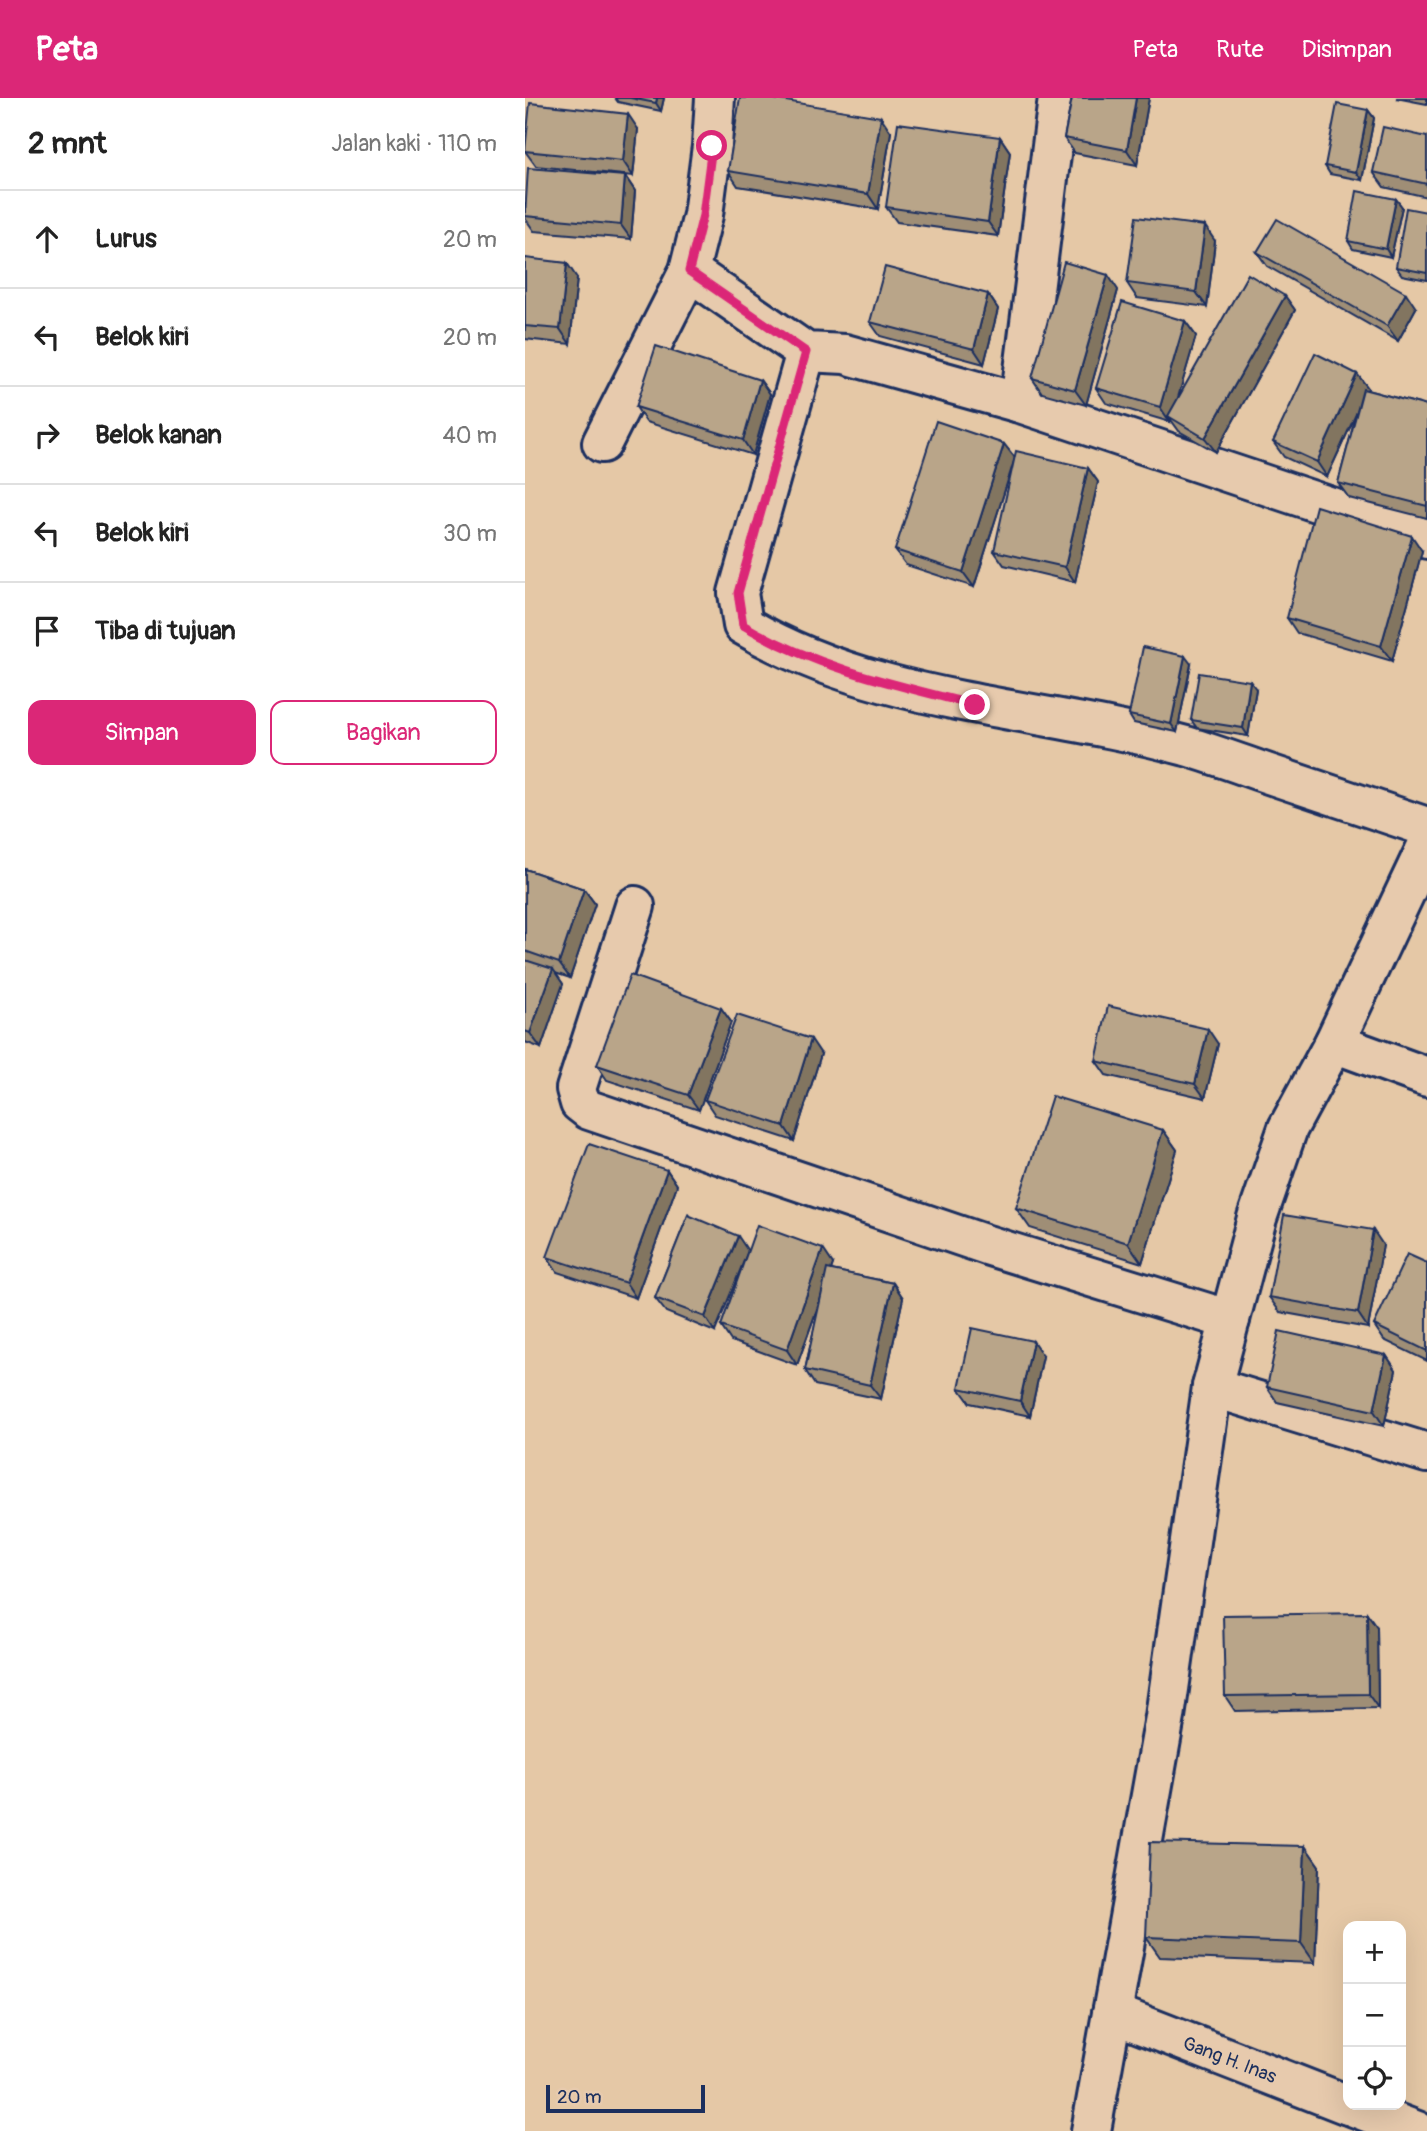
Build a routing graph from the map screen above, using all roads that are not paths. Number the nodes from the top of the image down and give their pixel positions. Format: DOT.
graph roads {
  1 [pos="715,98"];
  2 [pos="1058,98"];
  3 [pos="689,271"];
  4 [pos="806,352"];
  5 [pos="1020,403"];
  6 [pos="602,443"];
  7 [pos="1427,539"];
  8 [pos="1427,827"];
  9 [pos="1427,846"];
  10 [pos="635,906"];
  11 [pos="1334,1043"];
  12 [pos="1427,1077"];
  13 [pos="1230,1320"];
  14 [pos="1212,1387"];
  15 [pos="1427,1453"];
  16 [pos="1112,2013"];
  17 [pos="1343,2103"];
  18 [pos="1361,2110"];
  19 [pos="1091,2131"];
  20 [pos="1417,2131"];
  1 -- 3 [label="street"];
  2 -- 5 [label="street"];
  3 -- 4 [label="street"];
  3 -- 6 [label="street"];
  4 -- 5 [label="street"];
  4 -- 8 [label="street"];
  5 -- 7 [label="street"];
  9 -- 11 [label="street"];
  10 -- 13 [label="street"];
  11 -- 12 [label="street"];
  11 -- 13 [label="street"];
  13 -- 14 [label="street"];
  14 -- 15 [label="street"];
  14 -- 16 [label="street"];
  16 -- 17 [label="street, Gang H. Inas"];
  16 -- 19 [label="street"];
  18 -- 20 [label="street, Gang H. Inas"];
}
